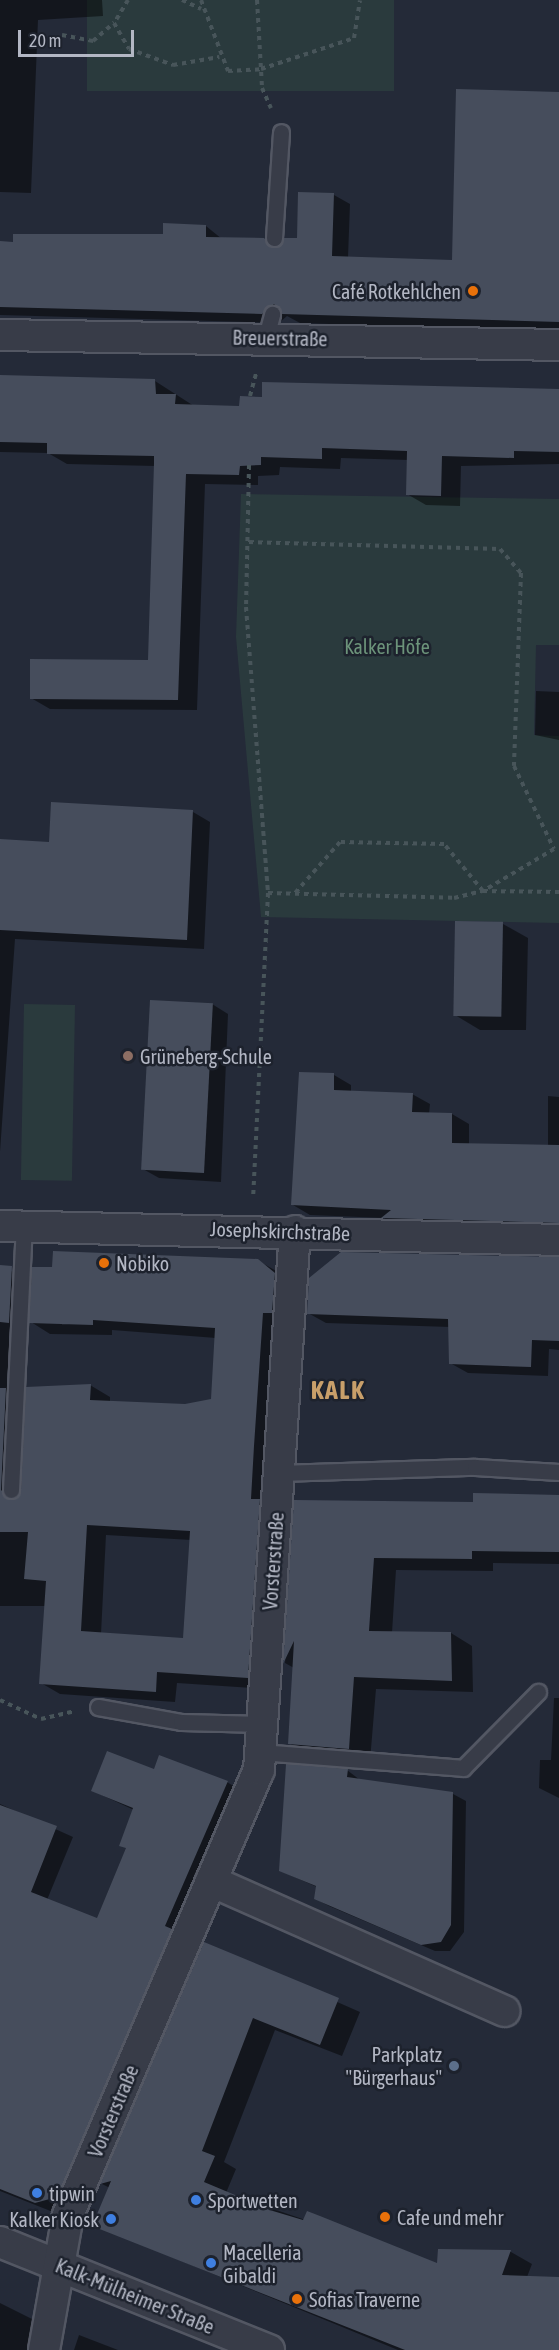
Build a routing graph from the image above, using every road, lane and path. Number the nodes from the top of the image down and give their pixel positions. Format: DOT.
graph roads {
  1 [pos="128,0"];
  2 [pos="182,0"];
  3 [pos="201,0"];
  4 [pos="257,0"];
  5 [pos="360,0"];
  6 [pos="202,9"];
  7 [pos="114,23"];
  8 [pos="62,35"];
  9 [pos="219,57"];
  10 [pos="261,69"];
  11 [pos="281,132"];
  12 [pos="274,238"];
  13 [pos="0,335"];
  14 [pos="559,345"];
  15 [pos="249,465"];
  16 [pos="249,542"];
  17 [pos="557,849"];
  18 [pos="483,891"];
  19 [pos="559,892"];
  20 [pos="268,893"];
  21 [pos="295,893"];
  22 [pos="12,1226"];
  23 [pos="252,1230"];
  24 [pos="295,1231"];
  25 [pos="559,1240"];
  26 [pos="559,1472"];
  27 [pos="279,1473"];
  28 [pos="11,1490"];
  29 [pos="538,1692"];
  30 [pos="0,1700"];
  31 [pos="98,1707"];
  32 [pos="262,1738"];
  33 [pos="211,1881"];
  34 [pos="505,2012"];
  35 [pos="0,2242"];
  36 [pos="60,2265"];
  37 [pos="44,2350"];
  38 [pos="269,2350"];
  1 -- 7 [label="path"];
  2 -- 6 [label="path"];
  3 -- 6 [label="path"];
  4 -- 10 [label="path"];
  5 -- 10 [label="path"];
  6 -- 9 [label="path"];
  7 -- 8 [label="path"];
  7 -- 9 [label="path"];
  9 -- 10 [label="path"];
  10 -- 11 [label="path"];
  11 -- 12 [label="lane"];
  13 -- 14 [label="street, Breuerstraße"];
  15 -- 16 [label="path"];
  16 -- 17 [label="path"];
  16 -- 20 [label="path"];
  17 -- 18 [label="path"];
  18 -- 19 [label="path"];
  18 -- 21 [label="path"];
  18 -- 21 [label="path"];
  20 -- 21 [label="path"];
  20 -- 23 [label="path"];
  22 -- 23 [label="street, Josephskirchstraße"];
  22 -- 28 [label="lane"];
  23 -- 24 [label="street, Josephskirchstraße"];
  24 -- 25 [label="street, Josephskirchstraße"];
  24 -- 27 [label="street, Vorsterstraße"];
  26 -- 27 [label="lane"];
  27 -- 32 [label="street, Vorsterstraße"];
  29 -- 32 [label="lane"];
  30 -- 31 [label="path"];
  31 -- 32 [label="lane"];
  32 -- 33 [label="street, Vorsterstraße"];
  33 -- 34 [label="street"];
  33 -- 36 [label="street, Vorsterstraße"];
  35 -- 36 [label="street, Kalk-Mülheimer Straße"];
  36 -- 37 [label="street, Vorsterstraße"];
  36 -- 38 [label="street, Kalk-Mülheimer Straße"];
}
